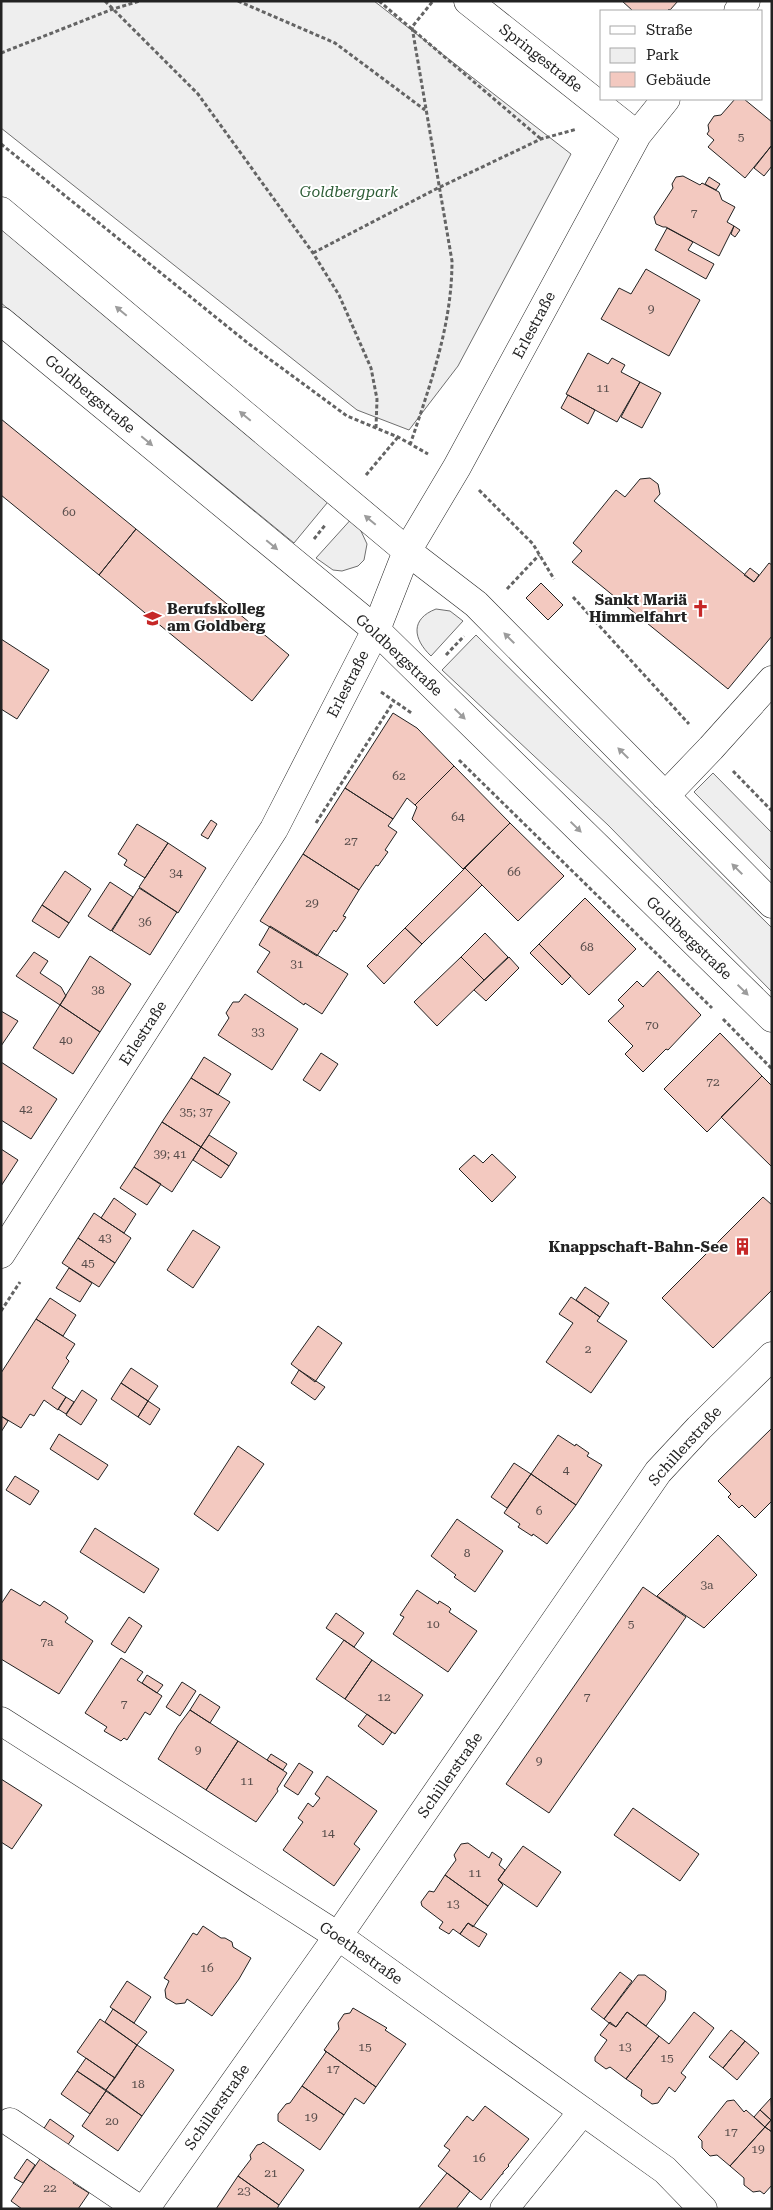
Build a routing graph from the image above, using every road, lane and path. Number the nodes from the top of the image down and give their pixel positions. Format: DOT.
graph roads {
  1 [pos="105,1"];
  2 [pos="140,1"];
  3 [pos="238,1"];
  4 [pos="380,1"];
  5 [pos="433,1"];
  6 [pos="468,1"];
  7 [pos="113,9"];
  8 [pos="412,27"];
  9 [pos="1,53"];
  10 [pos="665,100"];
  11 [pos="426,110"];
  12 [pos="627,126"];
  13 [pos="541,139"];
  14 [pos="1,144"];
  15 [pos="438,188"];
  16 [pos="1,211"];
  17 [pos="313,253"];
  18 [pos="1,321"];
  19 [pos="376,428"];
  20 [pos="410,445"];
  21 [pos="457,467"];
  22 [pos="407,551"];
  23 [pos="554,579"];
  24 [pos="573,597"];
  25 [pos="376,630"];
  26 [pos="354,673"];
  27 [pos="772,680"];
  28 [pos="414,716"];
  29 [pos="711,748"];
  30 [pos="453,752"];
  31 [pos="665,796"];
  32 [pos="772,811"];
  33 [pos="772,904"];
  34 [pos="772,1018"];
  35 [pos="772,1068"];
  36 [pos="1,1254"];
  37 [pos="772,1356"];
  38 [pos="1,1720"];
  39 [pos="338,1936"];
  40 [pos="583,2111"];
  41 [pos="10,2122"];
  42 [pos="138,2209"];
  43 [pos="145,2209"];
  44 [pos="504,2209"];
  45 [pos="703,2209"];
  1 -- 7 [label="path"];
  2 -- 7 [label="path"];
  3 -- 11 [label="path"];
  4 -- 8 [label="path"];
  5 -- 8 [label="path"];
  6 -- 12 [label="street, Springestraße"];
  7 -- 9 [label="path"];
  7 -- 17 [label="path"];
  8 -- 11 [label="path"];
  8 -- 13 [label="path"];
  10 -- 12 [label="street, Erlestraße"];
  11 -- 15 [label="path"];
  12 -- 13 [label="path"];
  12 -- 21 [label="street, Erlestraße"];
  13 -- 15 [label="path"];
  14 -- 19 [label="path"];
  15 -- 17 [label="path"];
  15 -- 20 [label="path"];
  22 -- 16 [label="street, one-way"];
  17 -- 19 [label="path"];
  18 -- 25 [label="street, Goldbergstraße, one-way"];
  19 -- 20 [label="path"];
  20 -- 21 [label="path"];
  21 -- 22 [label="street, Erlestraße"];
  21 -- 23 [label="path"];
  22 -- 25 [label="street, Erlestraße"];
  31 -- 22 [label="street, one-way"];
  24 -- 29 [label="path"];
  25 -- 26 [label="street, Erlestraße"];
  25 -- 34 [label="street, Goldbergstraße, one-way"];
  26 -- 28 [label="path"];
  26 -- 36 [label="street, Erlestraße"];
  27 -- 29 [label="street"];
  29 -- 31 [label="street"];
  29 -- 32 [label="path"];
  30 -- 35 [label="path"];
  33 -- 31 [label="street, one-way"];
  37 -- 39 [label="street, Schillerstraße"];
  38 -- 39 [label="street, Goethestraße"];
  39 -- 40 [label="street, Goethestraße"];
  39 -- 43 [label="street, Schillerstraße"];
  40 -- 44 [label="street"];
  40 -- 45 [label="street, Goethestraße"];
  41 -- 42 [label="street"];
}
